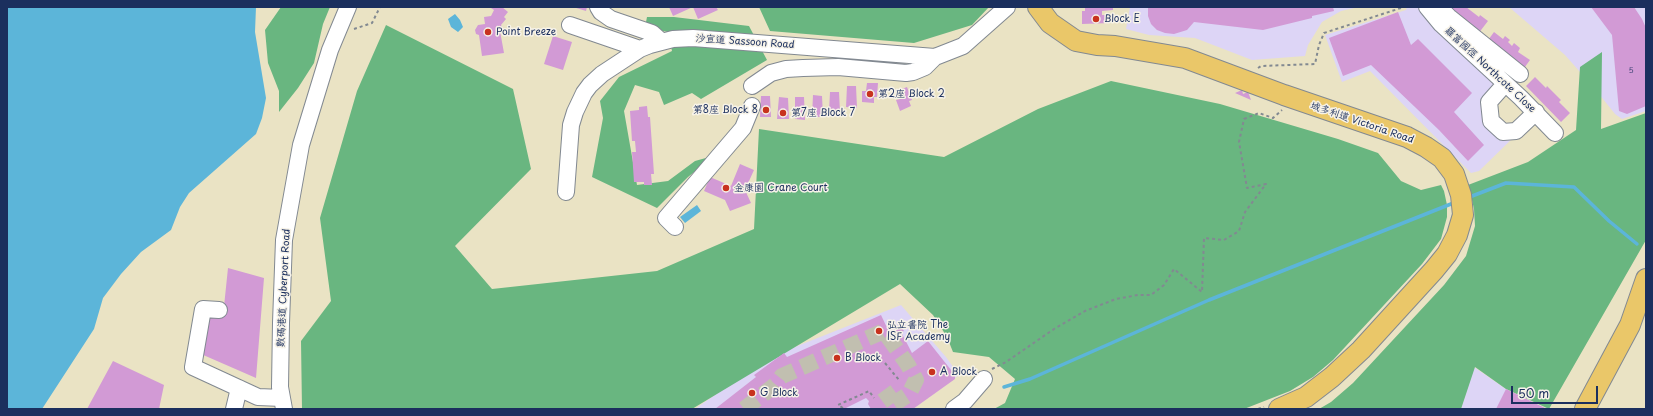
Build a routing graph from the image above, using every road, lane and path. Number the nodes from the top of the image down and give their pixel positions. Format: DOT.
graph roads {
  1 [pos="348,7"];
  2 [pos="380,7"];
  3 [pos="598,7"];
  4 [pos="1007,7"];
  5 [pos="1038,7"];
  6 [pos="1404,7"];
  7 [pos="1427,7"];
  8 [pos="1439,7"];
  9 [pos="570,25"];
  10 [pos="351,30"];
  11 [pos="661,41"];
  12 [pos="640,49"];
  13 [pos="935,57"];
  14 [pos="1256,70"];
  15 [pos="1520,74"];
  16 [pos="1505,84"];
  17 [pos="752,86"];
  18 [pos="752,106"];
  19 [pos="1284,108"];
  20 [pos="1536,112"];
  21 [pos="1555,133"];
  22 [pos="566,192"];
  23 [pos="675,227"];
  24 [pos="1646,279"];
  25 [pos="1646,306"];
  26 [pos="219,310"];
  27 [pos="1630,324"];
  28 [pos="885,363"];
  29 [pos="987,374"];
  30 [pos="899,380"];
  31 [pos="239,388"];
  32 [pos="874,398"];
  33 [pos="285,401"];
  34 [pos="843,408"];
  35 [pos="1589,408"];
  36 [pos="234,409"];
  37 [pos="954,409"];
  38 [pos="1279,409"];
  1 -- 33 [label="street, 數碼港道 Cyberport Road"];
  2 -- 10 [label="path"];
  3 -- 11 [label="street"];
  4 -- 13 [label="street, 沙宣道 Sassoon Road"];
  5 -- 38 [label="main road, 域多利道 Victoria Road"];
  6 -- 14 [label="path"];
  7 -- 16 [label="street, 羅富國徑 Northcote Close"];
  8 -- 15 [label="street"];
  9 -- 12 [label="street"];
  11 -- 12 [label="street, 沙宣道 Sassoon Road"];
  11 -- 13 [label="street, 沙宣道 Sassoon Road"];
  12 -- 22 [label="street, 沙宣道 Sassoon Road"];
  13 -- 17 [label="street"];
  16 -- 20 [label="street, 羅富國徑 Northcote Close"];
  16 -- 20 [label="street"];
  18 -- 23 [label="street"];
  19 -- 29 [label="path"];
  20 -- 21 [label="street, 羅富國徑 Northcote Close"];
  24 -- 27 [label="main road"];
  25 -- 27 [label="main road"];
  26 -- 31 [label="street"];
  27 -- 35 [label="main road"];
  28 -- 30 [label="path"];
  29 -- 37 [label="street"];
  31 -- 33 [label="street"];
  31 -- 36 [label="street"];
  32 -- 34 [label="path"];
}
